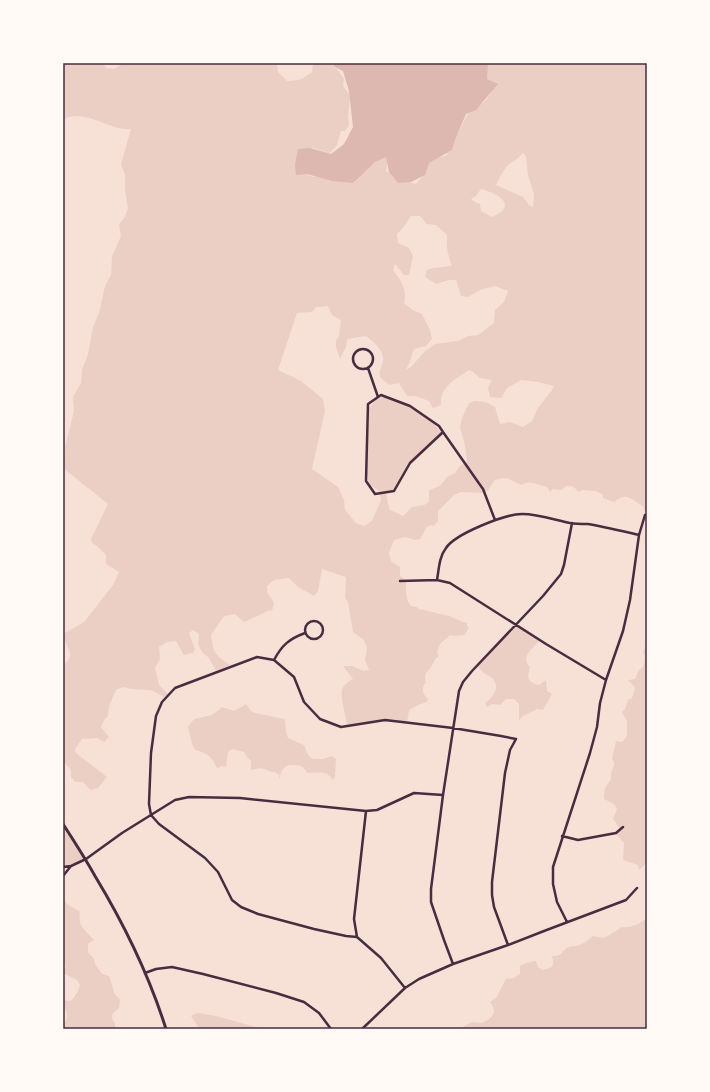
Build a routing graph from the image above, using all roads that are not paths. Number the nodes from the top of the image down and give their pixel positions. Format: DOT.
graph roads {
  1 [pos="368,368"];
  2 [pos="378,397"];
  3 [pos="443,432"];
  4 [pos="645,515"];
  5 [pos="495,520"];
  6 [pos="572,523"];
  7 [pos="639,535"];
  8 [pos="437,580"];
  9 [pos="400,581"];
  10 [pos="516,625"];
  11 [pos="306,633"];
  12 [pos="274,660"];
  13 [pos="606,680"];
  14 [pos="453,728"];
  15 [pos="443,796"];
  16 [pos="366,811"];
  17 [pos="151,815"];
  18 [pos="63,824"];
  19 [pos="623,827"];
  20 [pos="562,836"];
  21 [pos="86,859"];
  22 [pos="71,866"];
  23 [pos="63,867"];
  24 [pos="63,876"];
  25 [pos="637,888"];
  26 [pos="567,922"];
  27 [pos="357,937"];
  28 [pos="508,945"];
  29 [pos="454,964"];
  30 [pos="145,973"];
  31 [pos="405,988"];
  32 [pos="166,1029"];
  33 [pos="330,1029"];
  34 [pos="362,1029"];
  1 -- 1 [label="street"];
  1 -- 2 [label="street"];
  2 -- 3 [label="street"];
  2 -- 3 [label="street"];
  3 -- 5 [label="street"];
  4 -- 7 [label="street"];
  5 -- 6 [label="street"];
  5 -- 8 [label="street"];
  6 -- 7 [label="street"];
  6 -- 10 [label="street"];
  7 -- 13 [label="street"];
  8 -- 9 [label="street"];
  8 -- 10 [label="street"];
  10 -- 13 [label="street"];
  10 -- 14 [label="street"];
  11 -- 11 [label="street"];
  11 -- 12 [label="street"];
  12 -- 14 [label="street"];
  12 -- 17 [label="street"];
  13 -- 20 [label="street"];
  14 -- 15 [label="street"];
  14 -- 28 [label="street"];
  15 -- 16 [label="street"];
  15 -- 29 [label="street"];
  16 -- 17 [label="street"];
  16 -- 27 [label="street"];
  17 -- 21 [label="street"];
  17 -- 27 [label="street"];
  18 -- 21 [label="street"];
  19 -- 20 [label="street"];
  20 -- 26 [label="street"];
  21 -- 22 [label="street"];
  21 -- 30 [label="street"];
  22 -- 23 [label="street"];
  22 -- 24 [label="street"];
  25 -- 26 [label="street"];
  26 -- 28 [label="street"];
  27 -- 31 [label="street"];
  28 -- 29 [label="street"];
  29 -- 31 [label="street"];
  30 -- 32 [label="street"];
  30 -- 33 [label="street"];
  31 -- 34 [label="street"];
}
